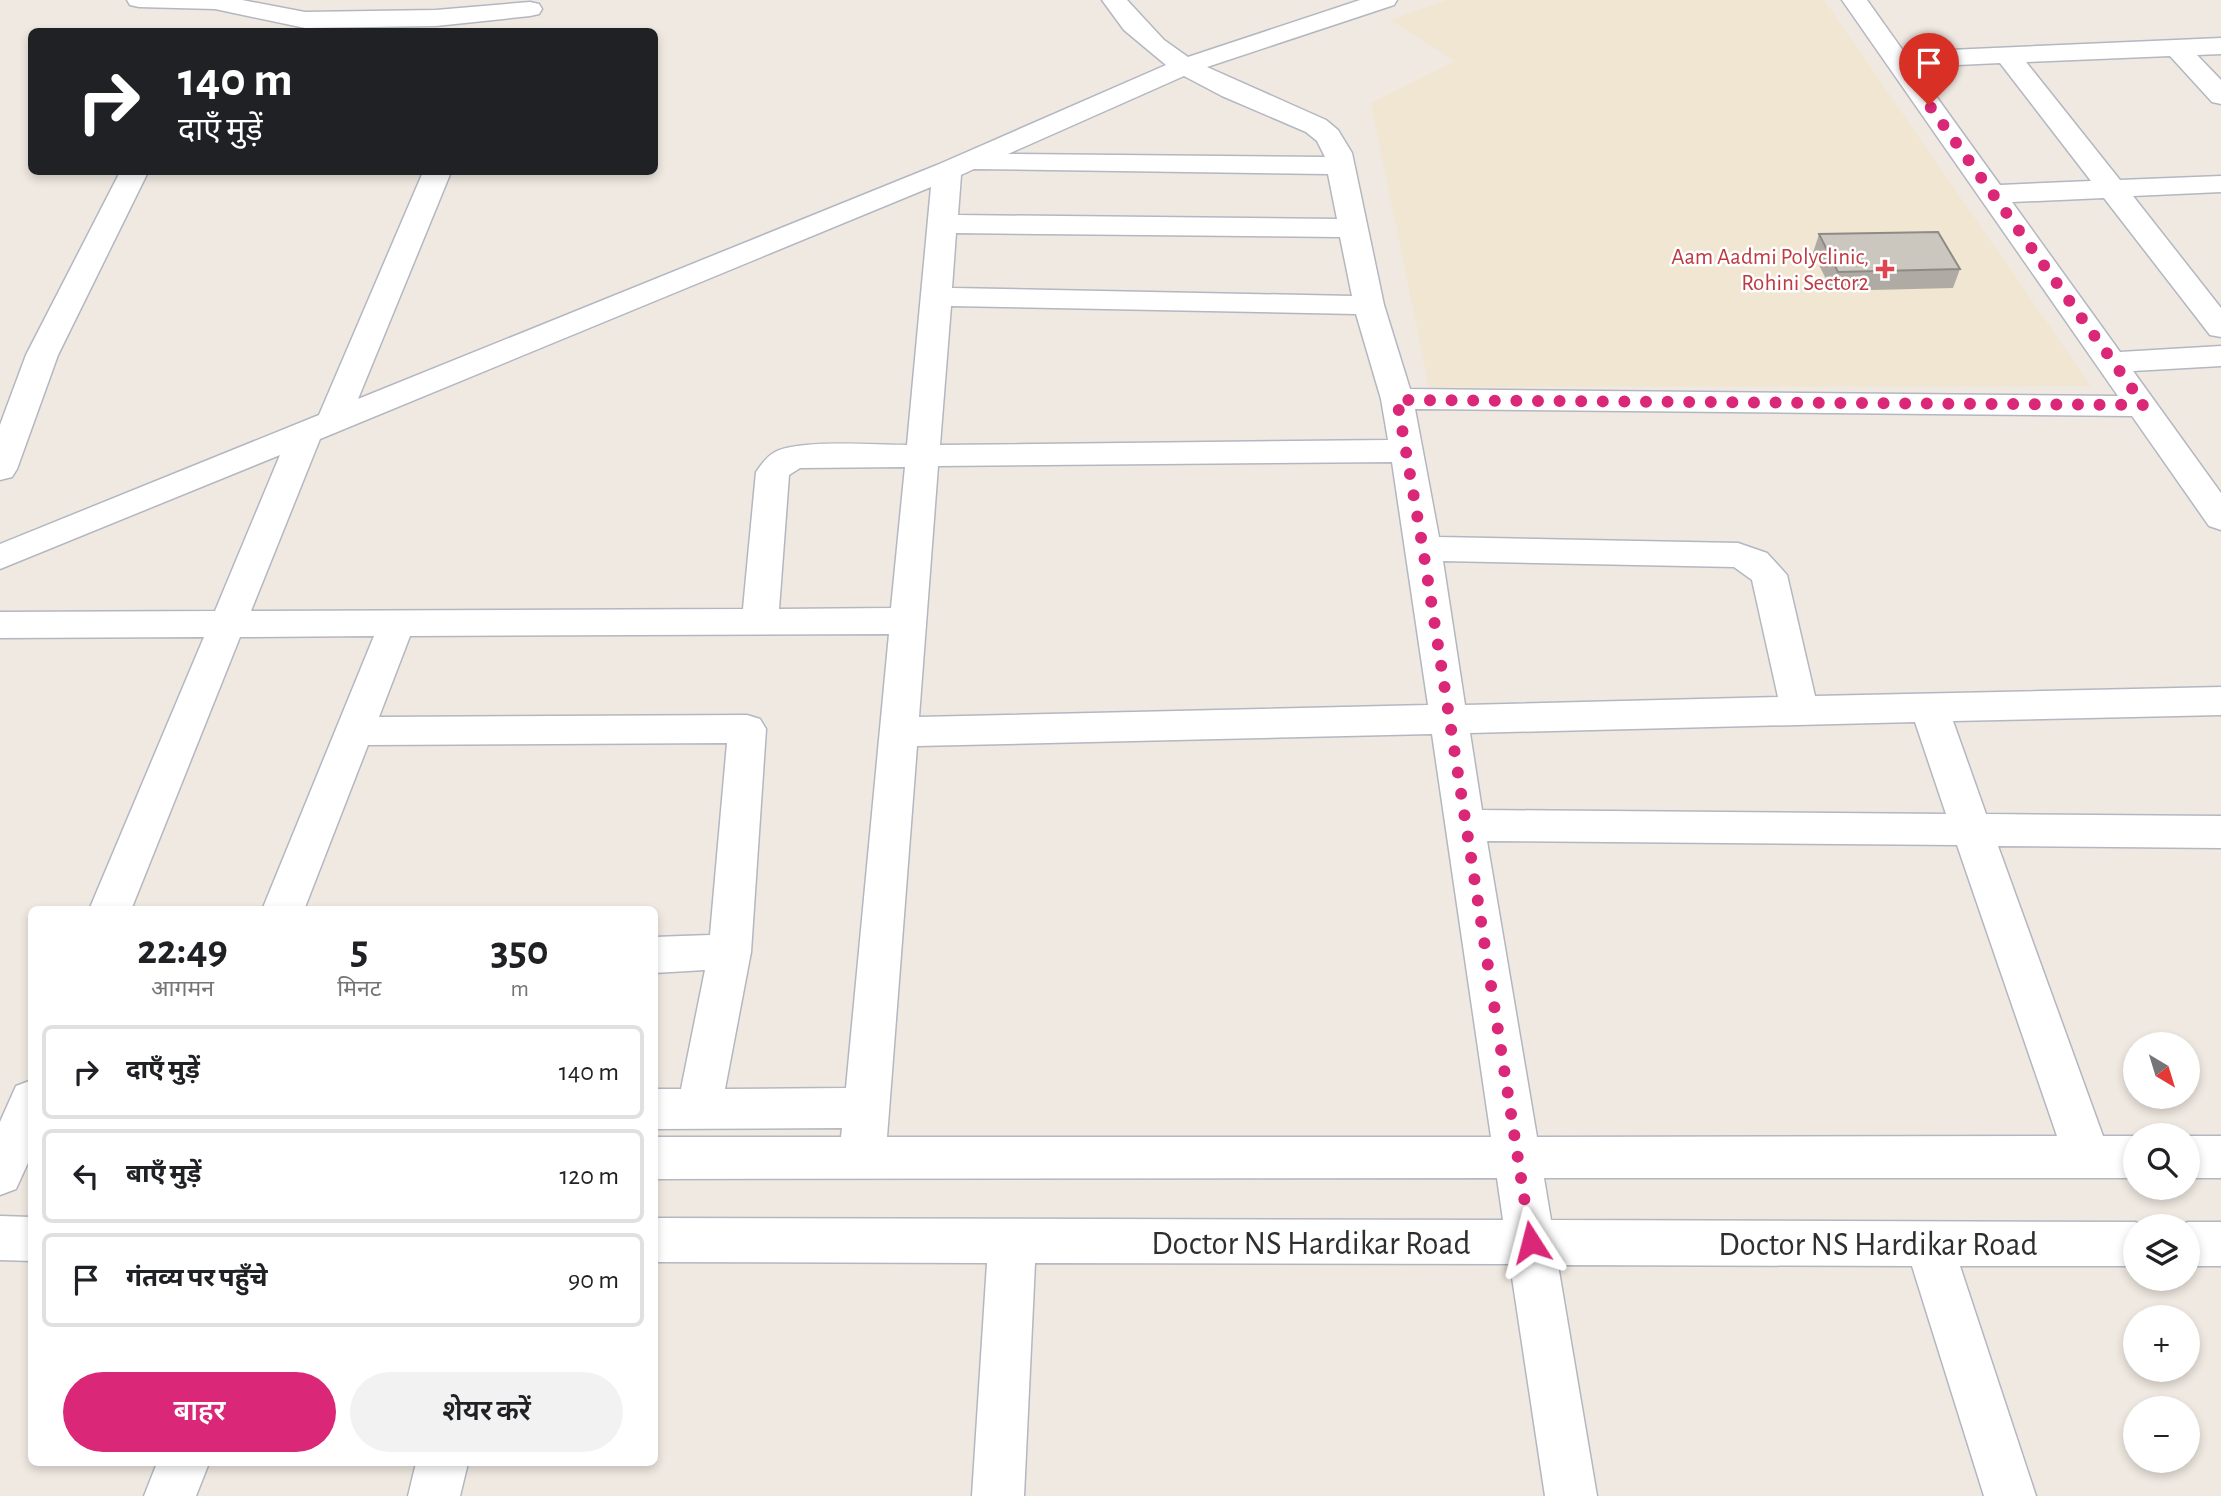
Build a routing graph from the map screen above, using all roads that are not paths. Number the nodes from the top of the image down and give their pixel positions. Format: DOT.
graph roads {
  1 [pos="139,0"];
  2 [pos="1114,0"];
  3 [pos="1294,0"];
  4 [pos="1385,0"];
  5 [pos="1854,0"];
  6 [pos="530,9"];
  7 [pos="436,17"];
  8 [pos="1329,20"];
  9 [pos="2221,46"];
  10 [pos="2177,48"];
  11 [pos="2007,55"];
  12 [pos="1897,60"];
  13 [pos="1182,67"];
  14 [pos="2221,96"];
  15 [pos="1340,166"];
  16 [pos="957,167"];
  17 [pos="132,175"];
  18 [pos="436,175"];
  19 [pos="2221,184"];
  20 [pos="2113,189"];
  21 [pos="1993,194"];
  22 [pos="943,224"];
  23 [pos="1353,229"];
  24 [pos="936,298"];
  25 [pos="1369,305"];
  26 [pos="2221,328"];
  27 [pos="2221,356"];
  28 [pos="2112,362"];
  29 [pos="1397,400"];
  30 [pos="2144,405"];
  31 [pos="318,429"];
  32 [pos="1405,451"];
  33 [pos="923,455"];
  34 [pos="0,469"];
  35 [pos="2221,518"];
  36 [pos="1423,549"];
  37 [pos="1,555"];
  38 [pos="761,621"];
  39 [pos="908,621"];
  40 [pos="397,624"];
  41 [pos="0,625"];
  42 [pos="227,625"];
  43 [pos="2221,701"];
  44 [pos="1929,708"];
  45 [pos="1800,711"];
  46 [pos="1448,719"];
  47 [pos="354,731"];
  48 [pos="899,732"];
  49 [pos="1464,825"];
  50 [pos="1972,829"];
  51 [pos="2221,831"];
  52 [pos="112,906"];
  53 [pos="286,906"];
  54 [pos="730,952"];
  55 [pos="658,955"];
  56 [pos="867,1108"];
  57 [pos="658,1109"];
  58 [pos="699,1109"];
  59 [pos="28,1114"];
  60 [pos="2087,1157"];
  61 [pos="2123,1157"];
  62 [pos="2200,1157"];
  63 [pos="2221,1157"];
  64 [pos="658,1158"];
  65 [pos="862,1158"];
  66 [pos="1517,1158"];
  67 [pos="10,1162"];
  68 [pos="0,1238"];
  69 [pos="28,1238"];
  70 [pos="658,1240"];
  71 [pos="1012,1241"];
  72 [pos="1531,1242"];
  73 [pos="1929,1244"];
  74 [pos="2123,1244"];
  75 [pos="2200,1244"];
  76 [pos="2221,1244"];
  77 [pos="182,1466"];
  78 [pos="441,1466"];
  79 [pos="170,1496"];
  80 [pos="434,1496"];
  81 [pos="998,1496"];
  82 [pos="1571,1496"];
  83 [pos="2010,1496"];
  1 -- 7 [label="street"];
  2 -- 13 [label="street"];
  3 -- 8 [label="street"];
  4 -- 8 [label="street"];
  5 -- 12 [label="street"];
  6 -- 7 [label="street"];
  8 -- 13 [label="street"];
  9 -- 10 [label="street"];
  10 -- 11 [label="street"];
  10 -- 14 [label="street"];
  11 -- 12 [label="street"];
  11 -- 20 [label="street"];
  12 -- 21 [label="street"];
  13 -- 15 [label="street"];
  13 -- 16 [label="street"];
  15 -- 16 [label="street"];
  15 -- 23 [label="street"];
  16 -- 22 [label="street"];
  16 -- 31 [label="street"];
  17 -- 34 [label="street"];
  18 -- 31 [label="street"];
  19 -- 20 [label="street"];
  20 -- 21 [label="street"];
  20 -- 26 [label="street"];
  21 -- 28 [label="street"];
  22 -- 23 [label="street"];
  22 -- 24 [label="street"];
  23 -- 25 [label="street"];
  24 -- 25 [label="street"];
  24 -- 33 [label="street"];
  25 -- 29 [label="street"];
  27 -- 28 [label="street"];
  28 -- 30 [label="street"];
  29 -- 30 [label="street"];
  29 -- 32 [label="street"];
  30 -- 35 [label="street"];
  31 -- 37 [label="street"];
  31 -- 42 [label="street"];
  32 -- 33 [label="street"];
  32 -- 36 [label="street"];
  33 -- 38 [label="street"];
  33 -- 39 [label="street"];
  36 -- 45 [label="street"];
  36 -- 46 [label="street"];
  38 -- 39 [label="street"];
  38 -- 40 [label="street"];
  39 -- 48 [label="street"];
  40 -- 42 [label="street"];
  40 -- 47 [label="street"];
  41 -- 42 [label="street"];
  42 -- 52 [label="street"];
  43 -- 44 [label="street"];
  44 -- 45 [label="street"];
  44 -- 50 [label="street"];
  45 -- 46 [label="street"];
  46 -- 48 [label="street"];
  46 -- 49 [label="street"];
  47 -- 53 [label="street"];
  47 -- 54 [label="street"];
  48 -- 56 [label="street"];
  49 -- 50 [label="street"];
  49 -- 66 [label="street"];
  50 -- 51 [label="street"];
  50 -- 60 [label="street"];
  54 -- 55 [label="street"];
  54 -- 58 [label="street"];
  56 -- 58 [label="street"];
  56 -- 65 [label="street"];
  57 -- 58 [label="street"];
  59 -- 67 [label="street"];
  60 -- 61 [label="street"];
  60 -- 66 [label="street"];
  62 -- 63 [label="street"];
  64 -- 65 [label="street"];
  65 -- 66 [label="street"];
  66 -- 72 [label="street"];
  68 -- 69 [label="street"];
  70 -- 71 [label="street, Doctor NS Hardikar Road"];
  71 -- 72 [label="street, Doctor NS Hardikar Road"];
  71 -- 81 [label="street"];
  72 -- 73 [label="street, Doctor NS Hardikar Road"];
  72 -- 82 [label="street"];
  73 -- 74 [label="street, Doctor NS Hardikar Road"];
  73 -- 83 [label="street"];
  75 -- 76 [label="street"];
  77 -- 79 [label="street"];
  78 -- 80 [label="street"];
}
